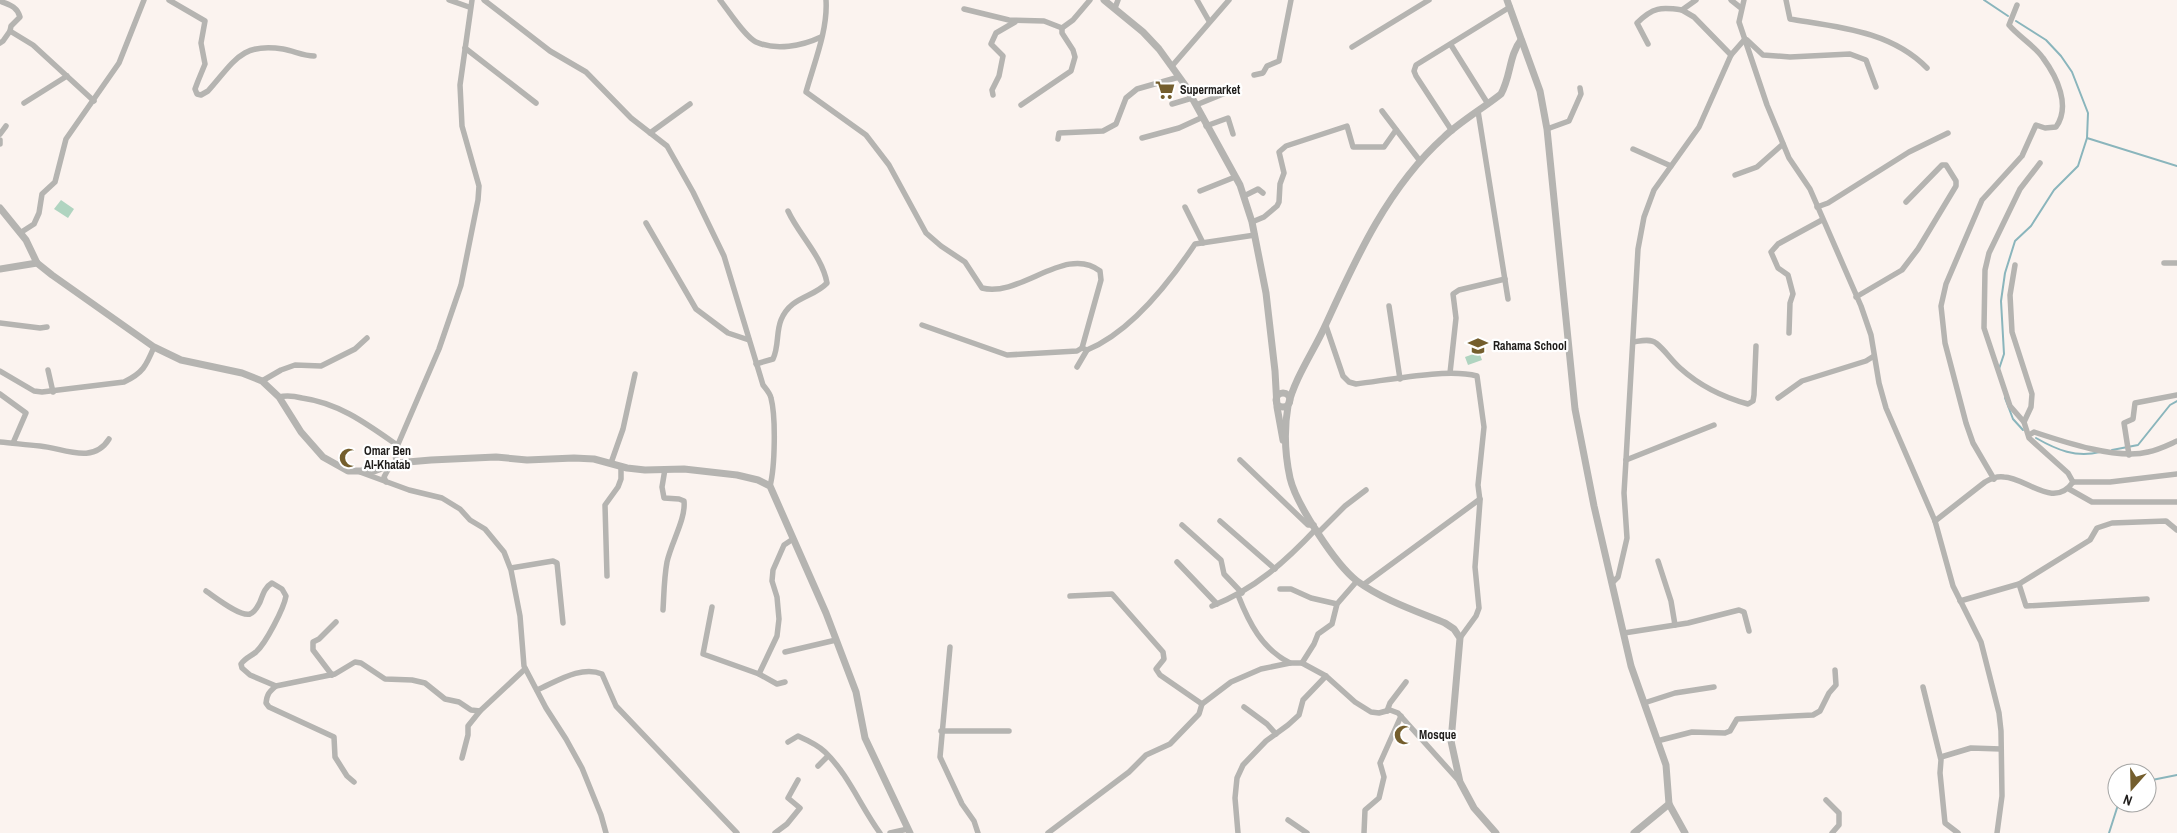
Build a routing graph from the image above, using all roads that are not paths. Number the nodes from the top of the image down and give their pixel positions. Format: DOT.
graph roads {
  1 [pos="144,0"];
  2 [pos="169,0"];
  3 [pos="449,0"];
  4 [pos="472,0"];
  5 [pos="484,0"];
  6 [pos="720,0"];
  7 [pos="826,0"];
  8 [pos="1090,0"];
  9 [pos="1104,0"];
  10 [pos="1118,0"];
  11 [pos="1197,0"];
  12 [pos="1229,0"];
  13 [pos="1291,0"];
  14 [pos="1429,0"];
  15 [pos="1696,0"];
  16 [pos="1731,0"];
  17 [pos="1744,0"];
  18 [pos="1786,0"];
  19 [pos="0,2"];
  20 [pos="1508,4"];
  21 [pos="2017,5"];
  22 [pos="469,7"];
  23 [pos="1115,8"];
  24 [pos="1741,8"];
  25 [pos="964,9"];
  26 [pos="1682,10"];
  27 [pos="1017,21"];
  28 [pos="1209,21"];
  29 [pos="1062,28"];
  30 [pos="10,31"];
  31 [pos="821,37"];
  32 [pos="1746,39"];
  33 [pos="1521,40"];
  34 [pos="0,42"];
  35 [pos="1451,44"];
  36 [pos="1648,44"];
  37 [pos="1352,47"];
  38 [pos="465,48"];
  39 [pos="1731,55"];
  40 [pos="314,56"];
  41 [pos="1172,66"];
  42 [pos="1927,68"];
  43 [pos="1254,75"];
  44 [pos="67,76"];
  45 [pos="1179,77"];
  46 [pos="1580,88"];
  47 [pos="1876,88"];
  48 [pos="1223,94"];
  49 [pos="993,95"];
  50 [pos="94,101"];
  51 [pos="1194,102"];
  52 [pos="24,103"];
  53 [pos="536,103"];
  54 [pos="690,104"];
  55 [pos="1172,104"];
  56 [pos="1488,104"];
  57 [pos="1021,105"];
  58 [pos="1382,111"];
  59 [pos="1478,111"];
  60 [pos="1203,117"];
  61 [pos="6,126"];
  62 [pos="1206,126"];
  63 [pos="1547,129"];
  64 [pos="1396,130"];
  65 [pos="1452,131"];
  66 [pos="650,133"];
  67 [pos="1948,133"];
  68 [pos="0,134"];
  69 [pos="1233,134"];
  70 [pos="1142,138"];
  71 [pos="1058,139"];
  72 [pos="0,140"];
  73 [pos="0,144"];
  74 [pos="1783,144"];
  75 [pos="1634,149"];
  76 [pos="1420,161"];
  77 [pos="2040,163"];
  78 [pos="1671,166"];
  79 [pos="1735,175"];
  80 [pos="1235,177"];
  81 [pos="1200,191"];
  82 [pos="1263,193"];
  83 [pos="1244,196"];
  84 [pos="1906,202"];
  85 [pos="1185,207"];
  86 [pos="1817,207"];
  87 [pos="0,208"];
  88 [pos="788,211"];
  89 [pos="1822,220"];
  90 [pos="1252,222"];
  91 [pos="646,223"];
  92 [pos="20,232"];
  93 [pos="1255,235"];
  94 [pos="1203,244"];
  95 [pos="2164,263"];
  96 [pos="2177,263"];
  97 [pos="37,264"];
  98 [pos="2015,265"];
  99 [pos="0,269"];
  100 [pos="1505,278"];
  101 [pos="1856,297"];
  102 [pos="1508,299"];
  103 [pos="1389,306"];
  104 [pos="0,323"];
  105 [pos="922,325"];
  106 [pos="1326,326"];
  107 [pos="47,327"];
  108 [pos="1789,333"];
  109 [pos="367,338"];
  110 [pos="749,340"];
  111 [pos="1633,342"];
  112 [pos="1756,346"];
  113 [pos="154,347"];
  114 [pos="1085,349"];
  115 [pos="1874,356"];
  116 [pos="756,364"];
  117 [pos="1077,367"];
  118 [pos="48,370"];
  119 [pos="0,371"];
  120 [pos="1450,373"];
  121 [pos="635,374"];
  122 [pos="1299,377"];
  123 [pos="1400,379"];
  124 [pos="262,381"];
  125 [pos="1276,386"];
  126 [pos="53,392"];
  127 [pos="1286,392"];
  128 [pos="0,394"];
  129 [pos="2177,395"];
  130 [pos="279,397"];
  131 [pos="1778,398"];
  132 [pos="1276,401"];
  133 [pos="1289,403"];
  134 [pos="2024,422"];
  135 [pos="1714,425"];
  136 [pos="2029,435"];
  137 [pos="109,439"];
  138 [pos="2177,441"];
  139 [pos="0,442"];
  140 [pos="13,443"];
  141 [pos="397,445"];
  142 [pos="2129,455"];
  143 [pos="1287,456"];
  144 [pos="1240,460"];
  145 [pos="1626,460"];
  146 [pos="611,463"];
  147 [pos="394,464"];
  148 [pos="621,466"];
  149 [pos="665,469"];
  150 [pos="360,472"];
  151 [pos="2177,474"];
  152 [pos="1994,479"];
  153 [pos="386,482"];
  154 [pos="2073,482"];
  155 [pos="770,486"];
  156 [pos="2069,488"];
  157 [pos="1366,490"];
  158 [pos="1480,499"];
  159 [pos="2177,502"];
  160 [pos="1220,521"];
  161 [pos="1936,521"];
  162 [pos="1182,525"];
  163 [pos="1316,529"];
  164 [pos="2177,530"];
  165 [pos="793,539"];
  166 [pos="1658,561"];
  167 [pos="1177,562"];
  168 [pos="511,568"];
  169 [pos="1275,569"];
  170 [pos="607,576"];
  171 [pos="1613,582"];
  172 [pos="1360,583"];
  173 [pos="2019,584"];
  174 [pos="1280,589"];
  175 [pos="206,591"];
  176 [pos="1240,594"];
  177 [pos="1070,596"];
  178 [pos="2147,599"];
  179 [pos="1960,601"];
  180 [pos="1337,604"];
  181 [pos="712,607"];
  182 [pos="662,610"];
  183 [pos="336,622"];
  184 [pos="563,623"];
  185 [pos="1675,625"];
  186 [pos="1749,631"];
  187 [pos="1624,633"];
  188 [pos="1460,638"];
  189 [pos="836,640"];
  190 [pos="950,647"];
  191 [pos="785,652"];
  192 [pos="1290,663"];
  193 [pos="1302,663"];
  194 [pos="525,669"];
  195 [pos="1835,670"];
  196 [pos="759,674"];
  197 [pos="332,675"];
  198 [pos="1326,676"];
  199 [pos="785,682"];
  200 [pos="1406,682"];
  201 [pos="276,686"];
  202 [pos="1714,687"];
  203 [pos="1923,687"];
  204 [pos="537,690"];
  205 [pos="1644,703"];
  206 [pos="1202,704"];
  207 [pos="1244,707"];
  208 [pos="1387,711"];
  209 [pos="480,712"];
  210 [pos="1401,716"];
  211 [pos="941,731"];
  212 [pos="1009,731"];
  213 [pos="1276,734"];
  214 [pos="1657,741"];
  215 [pos="788,742"];
  216 [pos="2001,749"];
  217 [pos="828,756"];
  218 [pos="462,758"];
  219 [pos="1941,758"];
  220 [pos="818,766"];
  221 [pos="798,780"];
  222 [pos="354,782"];
  223 [pos="1460,782"];
  224 [pos="1826,800"];
  225 [pos="1669,804"];
  226 [pos="1288,820"];
  227 [pos="909,831"];
  228 [pos="1362,832"];
  229 [pos="606,833"];
  230 [pos="737,833"];
  231 [pos="775,833"];
  232 [pos="880,833"];
  233 [pos="890,833"];
  234 [pos="978,833"];
  235 [pos="1048,833"];
  236 [pos="1238,833"];
  237 [pos="1307,833"];
  238 [pos="1496,833"];
  239 [pos="1634,833"];
  240 [pos="1685,833"];
  241 [pos="1832,833"];
  242 [pos="1958,833"];
  243 [pos="1997,833"];
  1 -- 50 [label="street"];
  2 -- 40 [label="street"];
  3 -- 22 [label="street"];
  4 -- 22 [label="street"];
  5 -- 66 [label="street"];
  6 -- 31 [label="street"];
  7 -- 31 [label="street"];
  8 -- 29 [label="street"];
  9 -- 23 [label="street"];
  10 -- 23 [label="street"];
  11 -- 28 [label="street"];
  12 -- 28 [label="street"];
  13 -- 43 [label="street"];
  14 -- 37 [label="street"];
  15 -- 26 [label="street"];
  16 -- 24 [label="street"];
  17 -- 24 [label="street"];
  18 -- 42 [label="street"];
  19 -- 30 [label="street"];
  20 -- 33 [label="street"];
  20 -- 35 [label="street"];
  21 -- 152 [label="street"];
  22 -- 38 [label="street"];
  23 -- 41 [label="street"];
  24 -- 32 [label="street"];
  25 -- 27 [label="street"];
  26 -- 36 [label="street"];
  26 -- 39 [label="street"];
  27 -- 29 [label="street"];
  27 -- 49 [label="street"];
  28 -- 41 [label="street"];
  29 -- 57 [label="street"];
  30 -- 34 [label="street"];
  30 -- 44 [label="street"];
  31 -- 114 [label="street"];
  32 -- 39 [label="street"];
  32 -- 47 [label="street"];
  32 -- 74 [label="street"];
  33 -- 56 [label="street"];
  33 -- 63 [label="street"];
  35 -- 56 [label="street"];
  35 -- 65 [label="street"];
  38 -- 53 [label="street"];
  38 -- 141 [label="street"];
  39 -- 78 [label="street"];
  41 -- 45 [label="street"];
  44 -- 50 [label="street"];
  44 -- 52 [label="street"];
  45 -- 51 [label="street"];
  45 -- 71 [label="street"];
  46 -- 63 [label="street"];
  48 -- 51 [label="street"];
  50 -- 92 [label="street"];
  51 -- 55 [label="street"];
  51 -- 60 [label="street"];
  54 -- 66 [label="street"];
  56 -- 59 [label="street"];
  58 -- 64 [label="street"];
  59 -- 65 [label="street"];
  59 -- 100 [label="street"];
  60 -- 62 [label="street"];
  60 -- 70 [label="street"];
  61 -- 68 [label="street"];
  62 -- 69 [label="street"];
  62 -- 80 [label="street"];
  63 -- 171 [label="street"];
  64 -- 76 [label="street"];
  64 -- 90 [label="street"];
  65 -- 76 [label="street"];
  66 -- 110 [label="street"];
  67 -- 86 [label="street"];
  72 -- 73 [label="street"];
  74 -- 79 [label="street"];
  74 -- 86 [label="street"];
  75 -- 78 [label="street"];
  76 -- 106 [label="street"];
  77 -- 134 [label="street"];
  78 -- 111 [label="street"];
  80 -- 81 [label="street"];
  80 -- 83 [label="street"];
  82 -- 83 [label="street"];
  83 -- 90 [label="street"];
  84 -- 101 [label="street"];
  85 -- 94 [label="street"];
  86 -- 89 [label="street"];
  87 -- 92 [label="street"];
  88 -- 116 [label="street"];
  89 -- 101 [label="street"];
  89 -- 108 [label="street"];
  90 -- 93 [label="street"];
  91 -- 110 [label="street"];
  92 -- 97 [label="street"];
  93 -- 94 [label="street"];
  93 -- 125 [label="street"];
  94 -- 114 [label="street"];
  95 -- 96 [label="street"];
  97 -- 99 [label="street"];
  97 -- 113 [label="street"];
  98 -- 134 [label="street"];
  100 -- 102 [label="street"];
  100 -- 120 [label="street"];
  101 -- 115 [label="street"];
  103 -- 123 [label="street"];
  104 -- 107 [label="street"];
  105 -- 114 [label="street"];
  106 -- 122 [label="street"];
  106 -- 123 [label="street"];
  109 -- 124 [label="street"];
  110 -- 116 [label="street"];
  111 -- 112 [label="street"];
  111 -- 145 [label="street"];
  113 -- 124 [label="street"];
  113 -- 126 [label="street"];
  114 -- 117 [label="street"];
  115 -- 131 [label="street"];
  115 -- 161 [label="street"];
  116 -- 155 [label="street"];
  118 -- 126 [label="street"];
  119 -- 126 [label="street"];
  120 -- 123 [label="street"];
  120 -- 158 [label="street"];
  121 -- 146 [label="street"];
  122 -- 127 [label="street"];
  122 -- 133 [label="street"];
  124 -- 130 [label="street"];
  125 -- 127 [label="street"];
  125 -- 132 [label="street"];
  127 -- 132 [label="street"];
  127 -- 133 [label="street"];
  128 -- 140 [label="street"];
  129 -- 142 [label="street"];
  130 -- 141 [label="street"];
  130 -- 150 [label="street"];
  132 -- 133 [label="street"];
  132 -- 143 [label="street"];
  133 -- 143 [label="street"];
  134 -- 136 [label="street"];
  135 -- 145 [label="street"];
  136 -- 142 [label="street"];
  136 -- 154 [label="street"];
  137 -- 140 [label="street"];
  138 -- 142 [label="street"];
  139 -- 140 [label="street"];
  141 -- 147 [label="street"];
  143 -- 163 [label="street"];
  144 -- 163 [label="street"];
  145 -- 171 [label="street"];
  146 -- 147 [label="street"];
  146 -- 148 [label="street"];
  147 -- 150 [label="street"];
  147 -- 153 [label="street"];
  148 -- 149 [label="street"];
  148 -- 170 [label="street"];
  149 -- 155 [label="street"];
  149 -- 182 [label="street"];
  150 -- 153 [label="street"];
  151 -- 154 [label="street"];
  152 -- 156 [label="street"];
  152 -- 161 [label="street"];
  153 -- 168 [label="street"];
  154 -- 156 [label="street"];
  155 -- 165 [label="street"];
  156 -- 159 [label="street"];
  157 -- 163 [label="street"];
  158 -- 172 [label="street"];
  158 -- 188 [label="street"];
  160 -- 169 [label="street"];
  161 -- 179 [label="street"];
  162 -- 176 [label="street"];
  163 -- 169 [label="street"];
  163 -- 172 [label="street"];
  164 -- 173 [label="street"];
  165 -- 189 [label="street"];
  165 -- 196 [label="street"];
  166 -- 185 [label="street"];
  167 -- 176 [label="street"];
  168 -- 184 [label="street"];
  168 -- 194 [label="street"];
  169 -- 176 [label="street"];
  171 -- 187 [label="street"];
  172 -- 180 [label="street"];
  172 -- 188 [label="street"];
  173 -- 178 [label="street"];
  173 -- 179 [label="street"];
  174 -- 180 [label="street"];
  175 -- 201 [label="street"];
  176 -- 192 [label="street"];
  177 -- 206 [label="street"];
  179 -- 216 [label="street"];
  180 -- 193 [label="street"];
  181 -- 196 [label="street"];
  183 -- 197 [label="street"];
  185 -- 186 [label="street"];
  185 -- 187 [label="street"];
  187 -- 205 [label="street"];
  188 -- 223 [label="street"];
  189 -- 191 [label="street"];
  189 -- 227 [label="street"];
  190 -- 211 [label="street"];
  192 -- 193 [label="street"];
  192 -- 206 [label="street"];
  193 -- 198 [label="street"];
  194 -- 204 [label="street"];
  194 -- 209 [label="street"];
  195 -- 214 [label="street"];
  196 -- 199 [label="street"];
  197 -- 201 [label="street"];
  197 -- 209 [label="street"];
  198 -- 208 [label="street"];
  198 -- 213 [label="street"];
  200 -- 208 [label="street"];
  201 -- 222 [label="street"];
  202 -- 205 [label="street"];
  203 -- 219 [label="street"];
  204 -- 229 [label="street"];
  204 -- 230 [label="street"];
  205 -- 214 [label="street"];
  206 -- 235 [label="street"];
  207 -- 213 [label="street"];
  208 -- 210 [label="street"];
  209 -- 218 [label="street"];
  210 -- 223 [label="street"];
  210 -- 228 [label="street"];
  211 -- 212 [label="street"];
  211 -- 234 [label="street"];
  213 -- 236 [label="street"];
  214 -- 225 [label="street"];
  215 -- 217 [label="street"];
  216 -- 219 [label="street"];
  216 -- 243 [label="street"];
  217 -- 220 [label="street"];
  217 -- 232 [label="street"];
  219 -- 242 [label="street"];
  221 -- 231 [label="street"];
  223 -- 238 [label="street"];
  224 -- 241 [label="street"];
  225 -- 239 [label="street"];
  225 -- 240 [label="street"];
  226 -- 237 [label="street"];
  227 -- 233 [label="street"];
}
